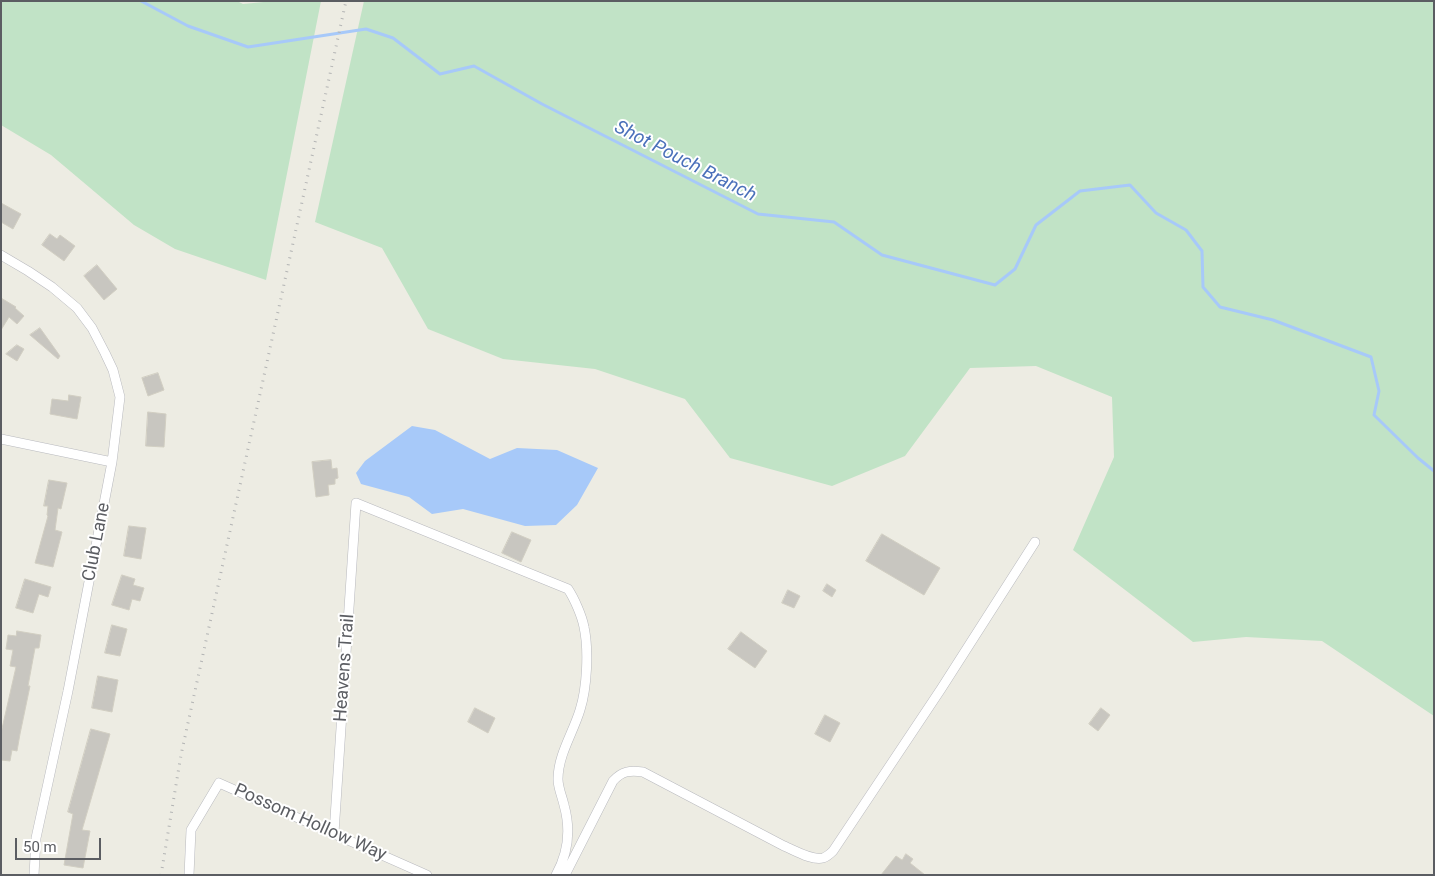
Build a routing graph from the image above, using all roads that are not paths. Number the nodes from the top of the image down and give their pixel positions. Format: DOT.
graph roads {
  1 [pos="1,255"];
  2 [pos="1,439"];
  3 [pos="112,462"];
  4 [pos="1035,542"];
  5 [pos="334,833"];
  6 [pos="34,875"];
  7 [pos="189,875"];
  8 [pos="427,875"];
  9 [pos="556,875"];
  10 [pos="564,875"];
  1 -- 3 [label="street, Club Lane"];
  2 -- 3 [label="street"];
  3 -- 6 [label="street, Club Lane"];
  4 -- 10 [label="street"];
  5 -- 7 [label="street, Possom Hollow Way"];
  5 -- 8 [label="street, Possom Hollow Way"];
  5 -- 9 [label="street, Heavens Trail"];
}
